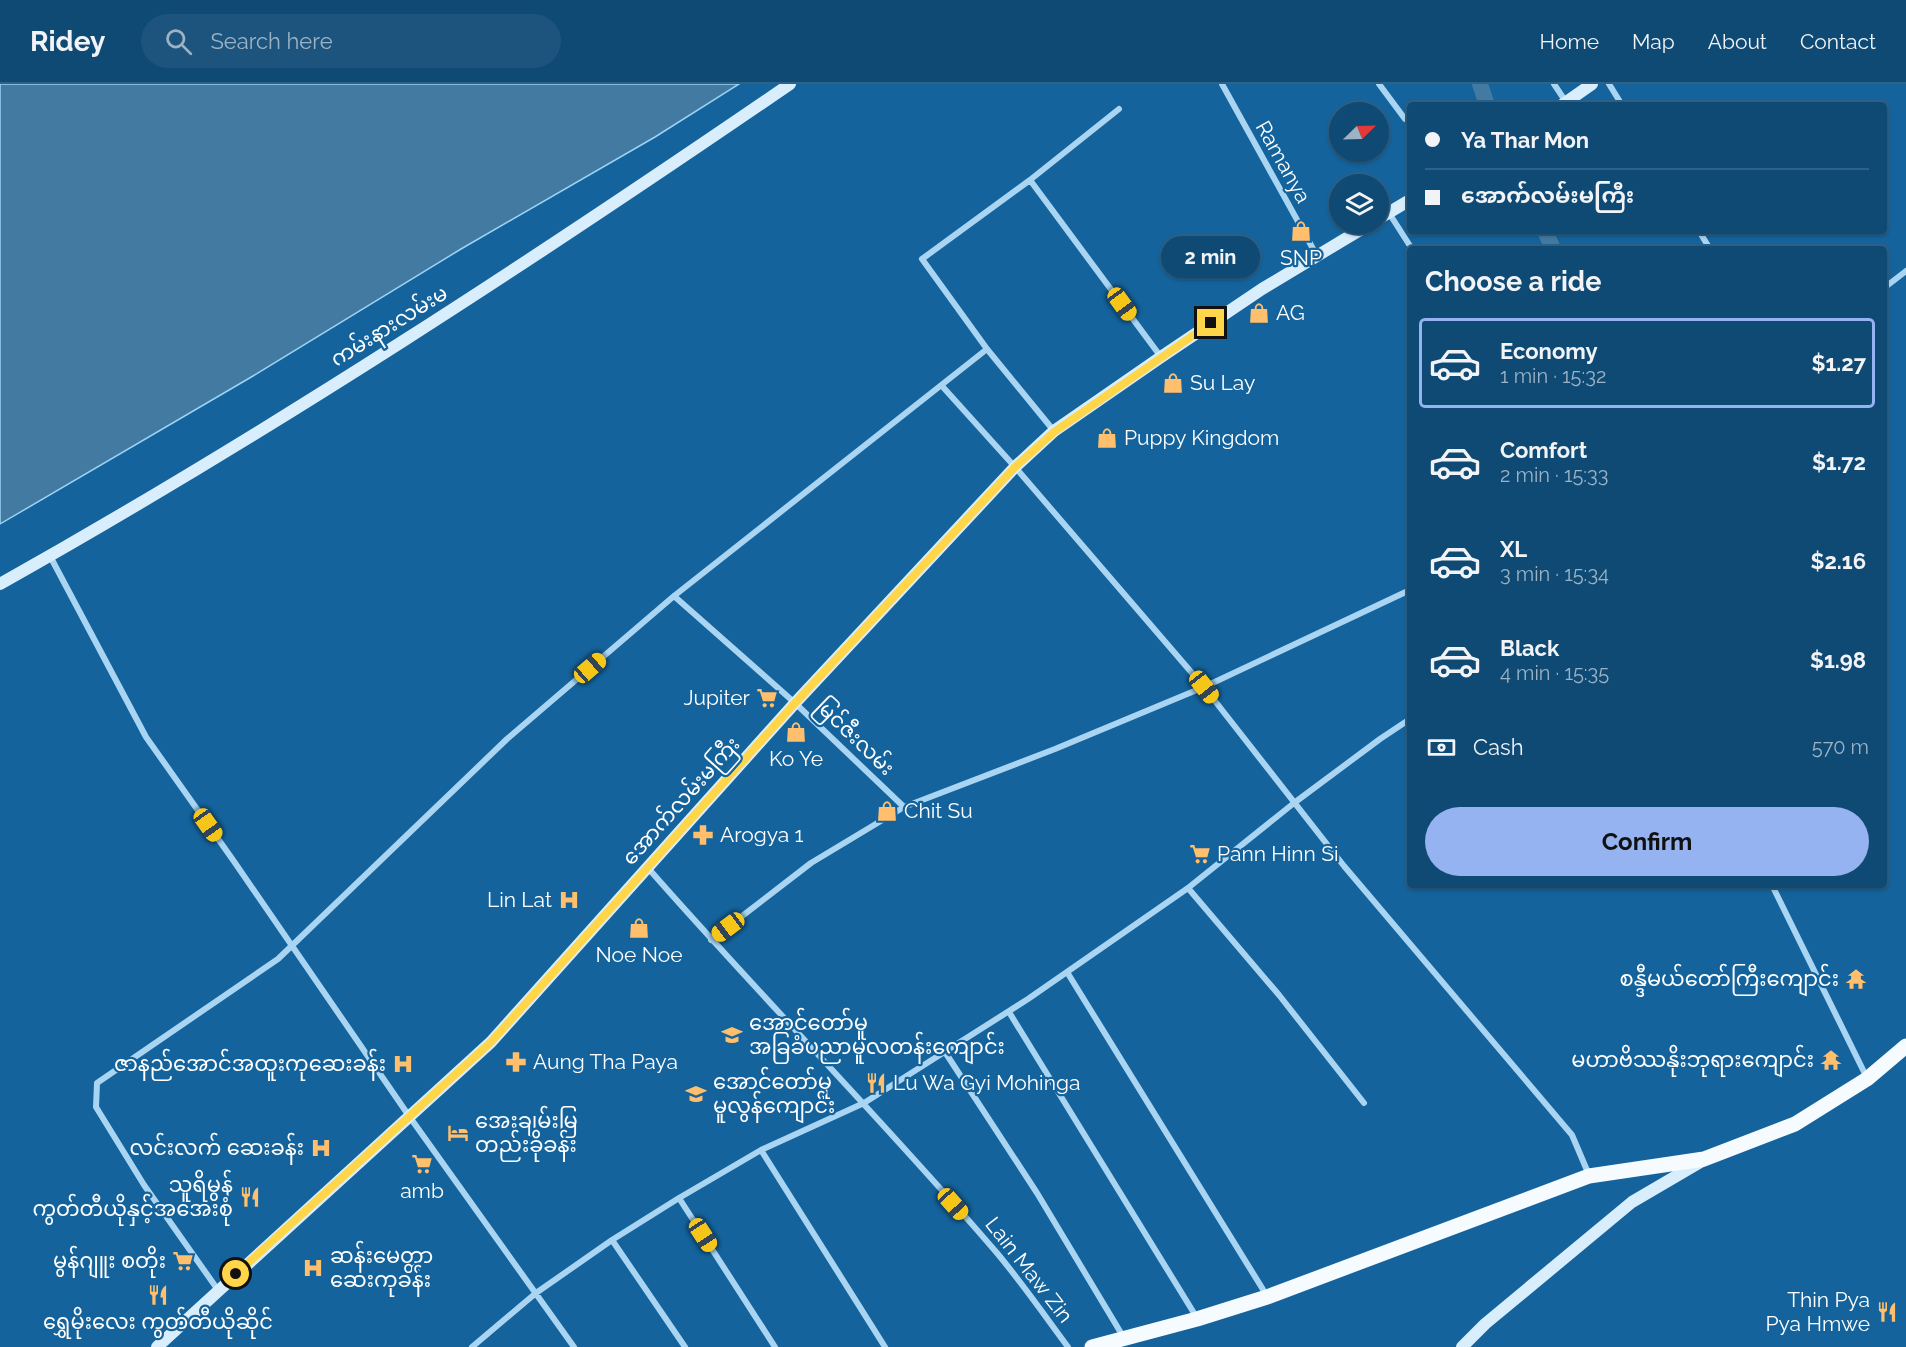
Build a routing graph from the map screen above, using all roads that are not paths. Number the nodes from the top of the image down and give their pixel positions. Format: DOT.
graph roads {
  1 [pos="790,84"];
  2 [pos="1222,84"];
  3 [pos="1379,84"];
  4 [pos="1554,84"];
  5 [pos="1592,84"];
  6 [pos="1609,84"];
  7 [pos="1563,102"];
  8 [pos="1567,102"];
  9 [pos="1620,102"];
  10 [pos="1119,109"];
  11 [pos="1407,119"];
  12 [pos="1030,180"];
  13 [pos="1407,202"];
  14 [pos="1389,213"];
  15 [pos="1389,222"];
  16 [pos="1354,234"];
  17 [pos="1410,246"];
  18 [pos="1317,256"];
  19 [pos="1906,271"];
  20 [pos="1887,286"];
  21 [pos="987,349"];
  22 [pos="1161,357"];
  23 [pos="942,386"];
  24 [pos="1054,432"];
  25 [pos="1015,467"];
  26 [pos="50,556"];
  27 [pos="0,584"];
  28 [pos="1407,591"];
  29 [pos="674,596"];
  30 [pos="1204,687"];
  31 [pos="795,703"];
  32 [pos="1407,721"];
  33 [pos="1294,803"];
  34 [pos="904,807"];
  35 [pos="648,868"];
  36 [pos="1188,888"];
  37 [pos="1773,888"];
  38 [pos="711,940"];
  39 [pos="292,945"];
  40 [pos="1067,972"];
  41 [pos="1009,1012"];
  42 [pos="1906,1046"];
  43 [pos="945,1052"];
  44 [pos="1867,1079"];
  45 [pos="864,1103"];
  46 [pos="1364,1103"];
  47 [pos="409,1116"];
  48 [pos="761,1150"];
  49 [pos="1704,1159"];
  50 [pos="1589,1176"];
  51 [pos="679,1198"];
  52 [pos="612,1240"];
  53 [pos="218,1290"];
  54 [pos="536,1293"];
  55 [pos="1267,1297"];
  56 [pos="1197,1319"];
  57 [pos="1124,1339"];
  58 [pos="157,1347"];
  59 [pos="472,1347"];
  60 [pos="574,1347"];
  61 [pos="685,1347"];
  62 [pos="775,1347"];
  63 [pos="885,1347"];
  64 [pos="1068,1347"];
  65 [pos="1092,1347"];
  66 [pos="1462,1347"];
  1 -- 26 [label="main road, ကမ်းနားလမ်းမ"];
  2 -- 18 [label="street, Ramanya"];
  3 -- 11 [label="street"];
  4 -- 7 [label="street"];
  5 -- 8 [label="main road"];
  6 -- 9 [label="street"];
  10 -- 12 [label="street"];
  12 -- 21 [label="street"];
  12 -- 22 [label="street"];
  13 -- 14 [label="main road"];
  15 -- 17 [label="street"];
  16 -- 18 [label="main road, အောက်လမ်းမကြီး"];
  18 -- 22 [label="main road, အောက်လမ်းမကြီး"];
  19 -- 20 [label="street"];
  21 -- 23 [label="street"];
  21 -- 24 [label="street"];
  22 -- 24 [label="main road, အောက်လမ်းမကြီး"];
  23 -- 25 [label="street"];
  23 -- 29 [label="street"];
  24 -- 25 [label="main road, အောက်လမ်းမကြီး"];
  25 -- 30 [label="street"];
  25 -- 31 [label="main road, အောက်လမ်းမကြီး"];
  26 -- 27 [label="main road, ကမ်းနားလမ်းမ"];
  26 -- 39 [label="street"];
  28 -- 30 [label="street"];
  29 -- 31 [label="street, မြင်ဇီးလမ်း"];
  29 -- 39 [label="street"];
  30 -- 33 [label="street"];
  30 -- 34 [label="street"];
  31 -- 34 [label="street, မြင်ဇီးလမ်း"];
  31 -- 35 [label="main road, အောက်လမ်းမကြီး"];
  32 -- 33 [label="street"];
  33 -- 36 [label="street"];
  33 -- 50 [label="street"];
  34 -- 38 [label="street"];
  35 -- 38 [label="street, Lain Maw Zin"];
  35 -- 47 [label="main road, အောက်လမ်းမကြီး"];
  36 -- 40 [label="street"];
  36 -- 46 [label="street"];
  37 -- 44 [label="street"];
  38 -- 45 [label="street, Lain Maw Zin"];
  39 -- 47 [label="street"];
  39 -- 53 [label="street"];
  40 -- 41 [label="street"];
  40 -- 55 [label="street"];
  41 -- 43 [label="street"];
  41 -- 56 [label="street"];
  42 -- 44 [label="main road"];
  43 -- 45 [label="street"];
  43 -- 57 [label="street"];
  44 -- 49 [label="main road"];
  45 -- 48 [label="street"];
  45 -- 64 [label="street, Lain Maw Zin"];
  47 -- 53 [label="main road, အောက်လမ်းမကြီး"];
  47 -- 54 [label="street"];
  48 -- 51 [label="street"];
  48 -- 63 [label="street"];
  49 -- 50 [label="main road"];
  49 -- 66 [label="main road"];
  50 -- 55 [label="main road"];
  51 -- 52 [label="street"];
  51 -- 62 [label="street"];
  52 -- 54 [label="street"];
  52 -- 61 [label="street"];
  53 -- 58 [label="main road, အောက်လမ်းမကြီး"];
  54 -- 59 [label="street"];
  54 -- 60 [label="street"];
  55 -- 56 [label="main road"];
  56 -- 57 [label="main road"];
  57 -- 65 [label="main road"];
}
